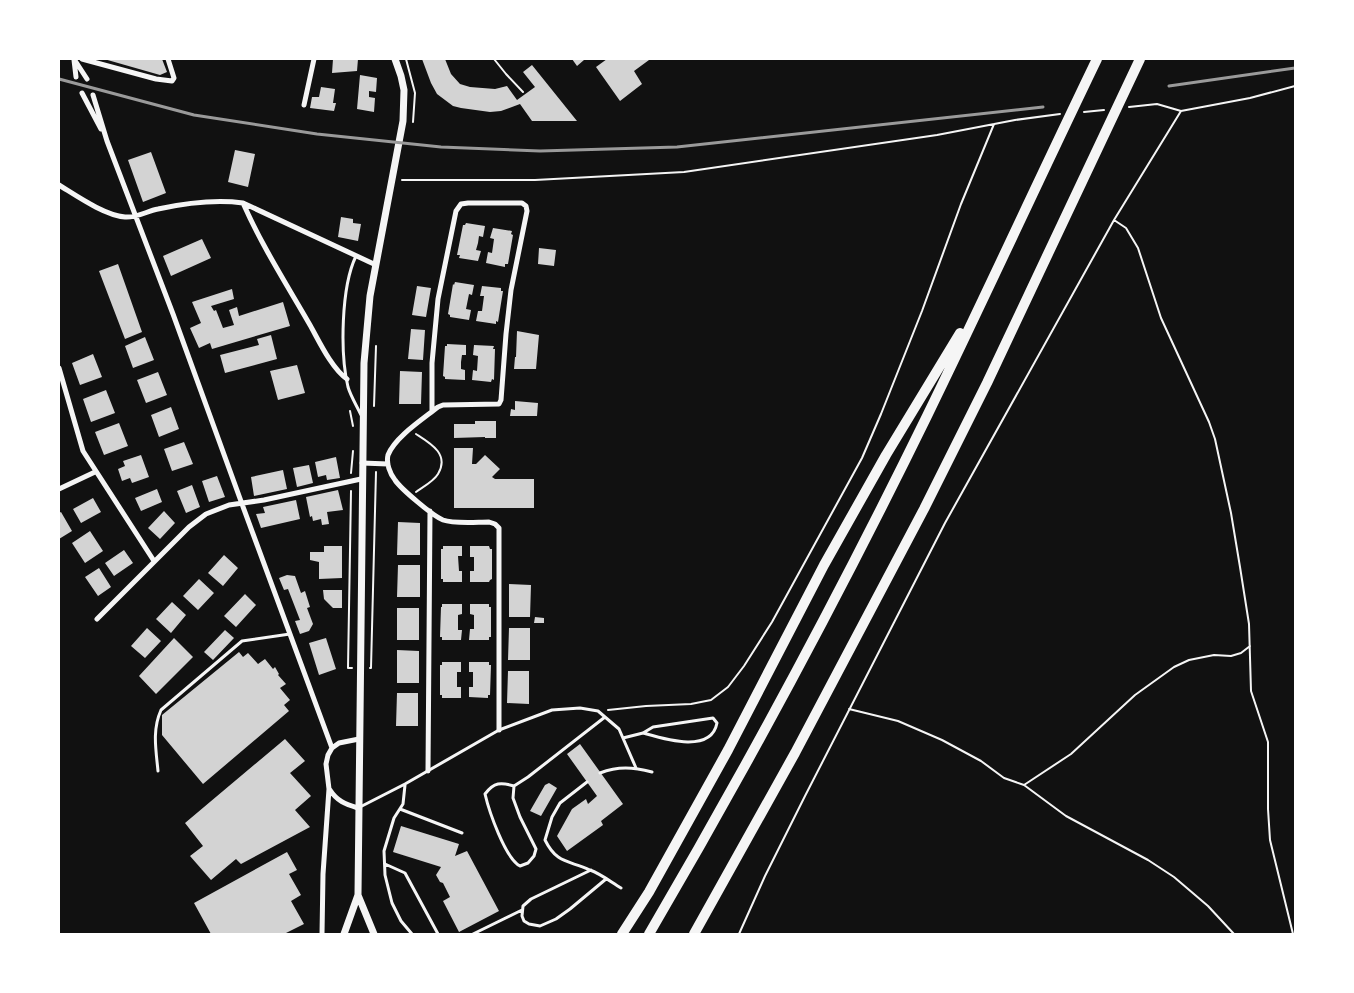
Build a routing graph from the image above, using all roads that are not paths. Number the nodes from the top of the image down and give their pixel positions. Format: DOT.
graph roads {
  1 [pos="74,59"];
  2 [pos="82,59"];
  3 [pos="168,59"];
  4 [pos="314,59"];
  5 [pos="395,59"];
  6 [pos="1097,59"];
  7 [pos="1140,59"];
  8 [pos="76,77"];
  9 [pos="87,79"];
  10 [pos="82,93"];
  11 [pos="93,95"];
  12 [pos="304,105"];
  13 [pos="107,141"];
  14 [pos="59,186"];
  15 [pos="243,203"];
  16 [pos="136,217"];
  17 [pos="356,256"];
  18 [pos="376,265"];
  19 [pos="989,285"];
  20 [pos="59,368"];
  21 [pos="347,379"];
  22 [pos="432,411"];
  23 [pos="363,418"];
  24 [pos="362,463"];
  25 [pos="388,464"];
  26 [pos="95,472"];
  27 [pos="361,479"];
  28 [pos="59,489"];
  29 [pos="242,504"];
  30 [pos="430,511"];
  31 [pos="154,561"];
  32 [pos="97,619"];
  33 [pos="291,634"];
  34 [pos="605,717"];
  35 [pos="499,730"];
  36 [pos="643,733"];
  37 [pos="622,738"];
  38 [pos="359,739"];
  39 [pos="332,748"];
  40 [pos="636,768"];
  41 [pos="428,771"];
  42 [pos="158,772"];
  43 [pos="600,772"];
  44 [pos="652,772"];
  45 [pos="588,782"];
  46 [pos="406,784"];
  47 [pos="514,786"];
  48 [pos="329,789"];
  49 [pos="358,808"];
  50 [pos="400,809"];
  51 [pos="462,833"];
  52 [pos="385,864"];
  53 [pos="591,870"];
  54 [pos="606,879"];
  55 [pos="621,888"];
  56 [pos="358,895"];
  57 [pos="523,910"];
  58 [pos="322,934"];
  59 [pos="344,934"];
  60 [pos="374,934"];
  61 [pos="412,934"];
  62 [pos="438,934"];
  63 [pos="473,934"];
  64 [pos="622,934"];
  65 [pos="649,934"];
  66 [pos="694,934"];
  1 -- 8 [label="street"];
  1 -- 9 [label="street"];
  2 -- 3 [label="street"];
  4 -- 12 [label="street"];
  5 -- 18 [label="street"];
  6 -- 19 [label="highway"];
  7 -- 66 [label="highway"];
  10 -- 13 [label="street"];
  11 -- 13 [label="street"];
  13 -- 16 [label="street"];
  14 -- 16 [label="street"];
  15 -- 16 [label="street"];
  15 -- 17 [label="street"];
  15 -- 21 [label="street"];
  16 -- 29 [label="street"];
  17 -- 18 [label="street"];
  17 -- 21 [label="lane"];
  18 -- 23 [label="street"];
  19 -- 64 [label="highway"];
  19 -- 65 [label="highway"];
  20 -- 26 [label="street"];
  21 -- 23 [label="lane"];
  22 -- 22 [label="street"];
  22 -- 25 [label="street"];
  23 -- 24 [label="street"];
  24 -- 25 [label="street"];
  24 -- 27 [label="street"];
  25 -- 30 [label="street"];
  26 -- 28 [label="street"];
  26 -- 31 [label="street"];
  27 -- 29 [label="street"];
  27 -- 38 [label="street"];
  29 -- 31 [label="street"];
  29 -- 33 [label="street"];
  30 -- 35 [label="street"];
  30 -- 41 [label="street"];
  31 -- 32 [label="street"];
  33 -- 39 [label="street"];
  33 -- 42 [label="lane"];
  34 -- 35 [label="lane"];
  34 -- 37 [label="lane"];
  34 -- 47 [label="lane"];
  35 -- 41 [label="lane"];
  36 -- 36 [label="lane"];
  36 -- 37 [label="lane"];
  37 -- 40 [label="lane"];
  38 -- 39 [label="street"];
  38 -- 49 [label="street"];
  39 -- 48 [label="street"];
  40 -- 43 [label="lane"];
  40 -- 44 [label="lane"];
  41 -- 46 [label="lane"];
  45 -- 53 [label="lane"];
  46 -- 49 [label="lane"];
  46 -- 50 [label="lane"];
  47 -- 47 [label="lane"];
  48 -- 49 [label="street"];
  48 -- 58 [label="street"];
  49 -- 56 [label="street"];
  50 -- 51 [label="lane"];
  50 -- 52 [label="lane"];
  52 -- 61 [label="lane"];
  52 -- 62 [label="lane"];
  53 -- 54 [label="lane"];
  53 -- 57 [label="lane"];
  54 -- 55 [label="lane"];
  54 -- 57 [label="lane"];
  56 -- 59 [label="street"];
  56 -- 60 [label="street"];
  57 -- 63 [label="lane"];
}
